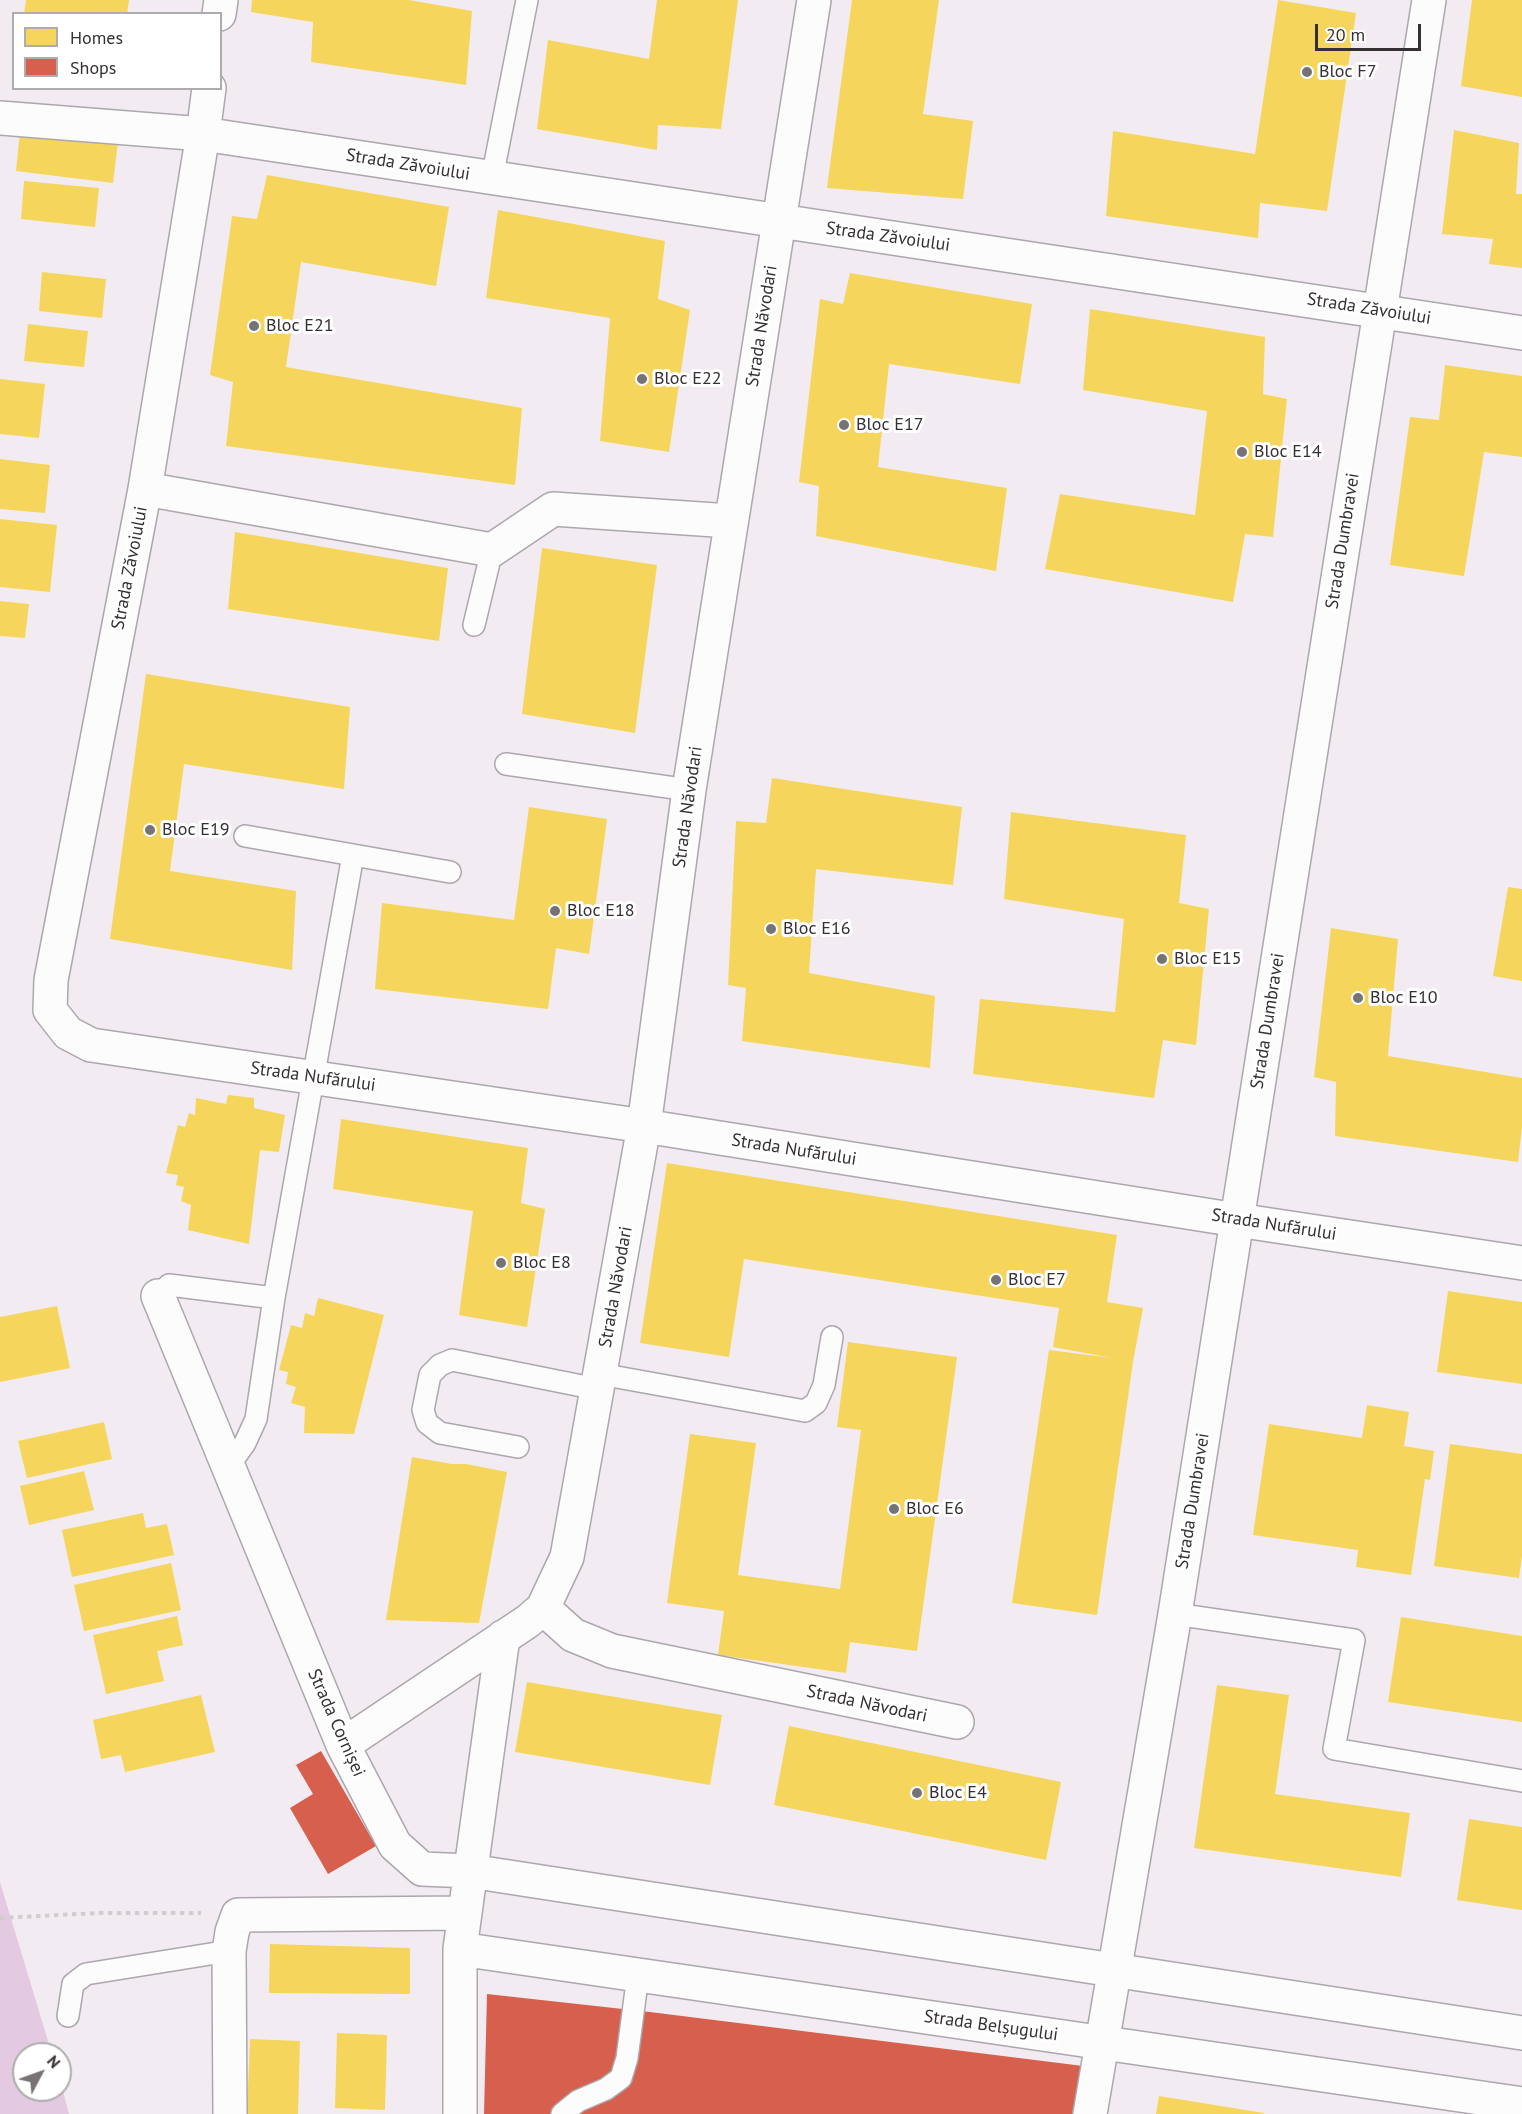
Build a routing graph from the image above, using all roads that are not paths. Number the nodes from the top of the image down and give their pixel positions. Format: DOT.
graph roads {
  1 [pos="527,0"];
  2 [pos="814,0"];
  3 [pos="1429,0"];
  4 [pos="209,90"];
  5 [pos="0,118"];
  6 [pos="203,134"];
  7 [pos="492,178"];
  8 [pos="779,222"];
  9 [pos="1379,311"];
  10 [pos="1522,333"];
  11 [pos="145,489"];
  12 [pos="730,521"];
  13 [pos="492,550"];
  14 [pos="474,625"];
  15 [pos="506,764"];
  16 [pos="689,790"];
  17 [pos="245,836"];
  18 [pos="353,855"];
  19 [pos="450,872"];
  20 [pos="68,1034"];
  21 [pos="314,1077"];
  22 [pos="644,1126"];
  23 [pos="1237,1220"];
  24 [pos="1522,1263"];
  25 [pos="158,1296"];
  26 [pos="274,1298"];
  27 [pos="832,1337"];
  28 [pos="599,1381"];
  29 [pos="518,1447"];
  30 [pos="228,1467"];
  31 [pos="543,1608"];
  32 [pos="1175,1614"];
  33 [pos="503,1637"];
  34 [pos="957,1722"];
  35 [pos="343,1745"];
  36 [pos="1522,1781"];
  37 [pos="470,1871"];
  38 [pos="465,1913"];
  39 [pos="460,1950"];
  40 [pos="229,1951"];
  41 [pos="1115,1970"];
  42 [pos="638,1975"];
  43 [pos="68,2016"];
  44 [pos="1522,2033"];
  45 [pos="1102,2042"];
  46 [pos="1522,2104"];
  47 [pos="231,2114"];
  48 [pos="460,2114"];
  49 [pos="562,2114"];
  50 [pos="1090,2114"];
  1 -- 7 [label="lane"];
  2 -- 8 [label="street, Strada Năvodari"];
  3 -- 9 [label="street, Strada Dumbravei"];
  4 -- 6 [label="street"];
  5 -- 6 [label="street"];
  6 -- 7 [label="street, Strada Zăvoiului"];
  6 -- 11 [label="street, Strada Zăvoiului"];
  7 -- 8 [label="street, Strada Zăvoiului"];
  8 -- 9 [label="street, Strada Zăvoiului"];
  8 -- 12 [label="street, Strada Năvodari"];
  9 -- 10 [label="street, Strada Zăvoiului"];
  9 -- 23 [label="street, Strada Dumbravei"];
  11 -- 13 [label="street"];
  11 -- 20 [label="street, Strada Zăvoiului"];
  12 -- 13 [label="street"];
  12 -- 16 [label="street, Strada Năvodari"];
  13 -- 14 [label="lane"];
  15 -- 16 [label="lane"];
  16 -- 22 [label="street, Strada Năvodari"];
  17 -- 18 [label="lane"];
  18 -- 19 [label="lane"];
  18 -- 21 [label="lane"];
  20 -- 21 [label="street, Strada Nufărului"];
  21 -- 22 [label="street, Strada Nufărului"];
  21 -- 26 [label="lane"];
  22 -- 23 [label="street, Strada Nufărului"];
  22 -- 28 [label="street, Strada Năvodari"];
  23 -- 24 [label="street, Strada Nufărului"];
  23 -- 32 [label="street, Strada Dumbravei"];
  25 -- 26 [label="lane"];
  25 -- 30 [label="street, Strada Cornișei"];
  26 -- 30 [label="lane"];
  27 -- 28 [label="lane"];
  28 -- 29 [label="lane"];
  28 -- 31 [label="street, Strada Năvodari"];
  30 -- 35 [label="street, Strada Cornișei"];
  31 -- 33 [label="street, Strada Năvodari"];
  31 -- 34 [label="street, Strada Năvodari"];
  32 -- 36 [label="lane"];
  32 -- 41 [label="street, Strada Dumbravei"];
  33 -- 35 [label="street, Strada Năvodari"];
  33 -- 37 [label="street"];
  35 -- 37 [label="street, Strada Cornișei"];
  37 -- 38 [label="street"];
  37 -- 41 [label="street"];
  38 -- 39 [label="street"];
  38 -- 40 [label="street"];
  39 -- 42 [label="street, Strada Belșugului"];
  39 -- 48 [label="street"];
  40 -- 43 [label="lane"];
  40 -- 47 [label="street"];
  41 -- 44 [label="street"];
  41 -- 45 [label="street, Strada Dumbravei"];
  42 -- 45 [label="street, Strada Belșugului"];
  42 -- 49 [label="lane"];
  45 -- 46 [label="street, Strada Belșugului"];
  45 -- 50 [label="street, Strada Dumbravei"];
}
